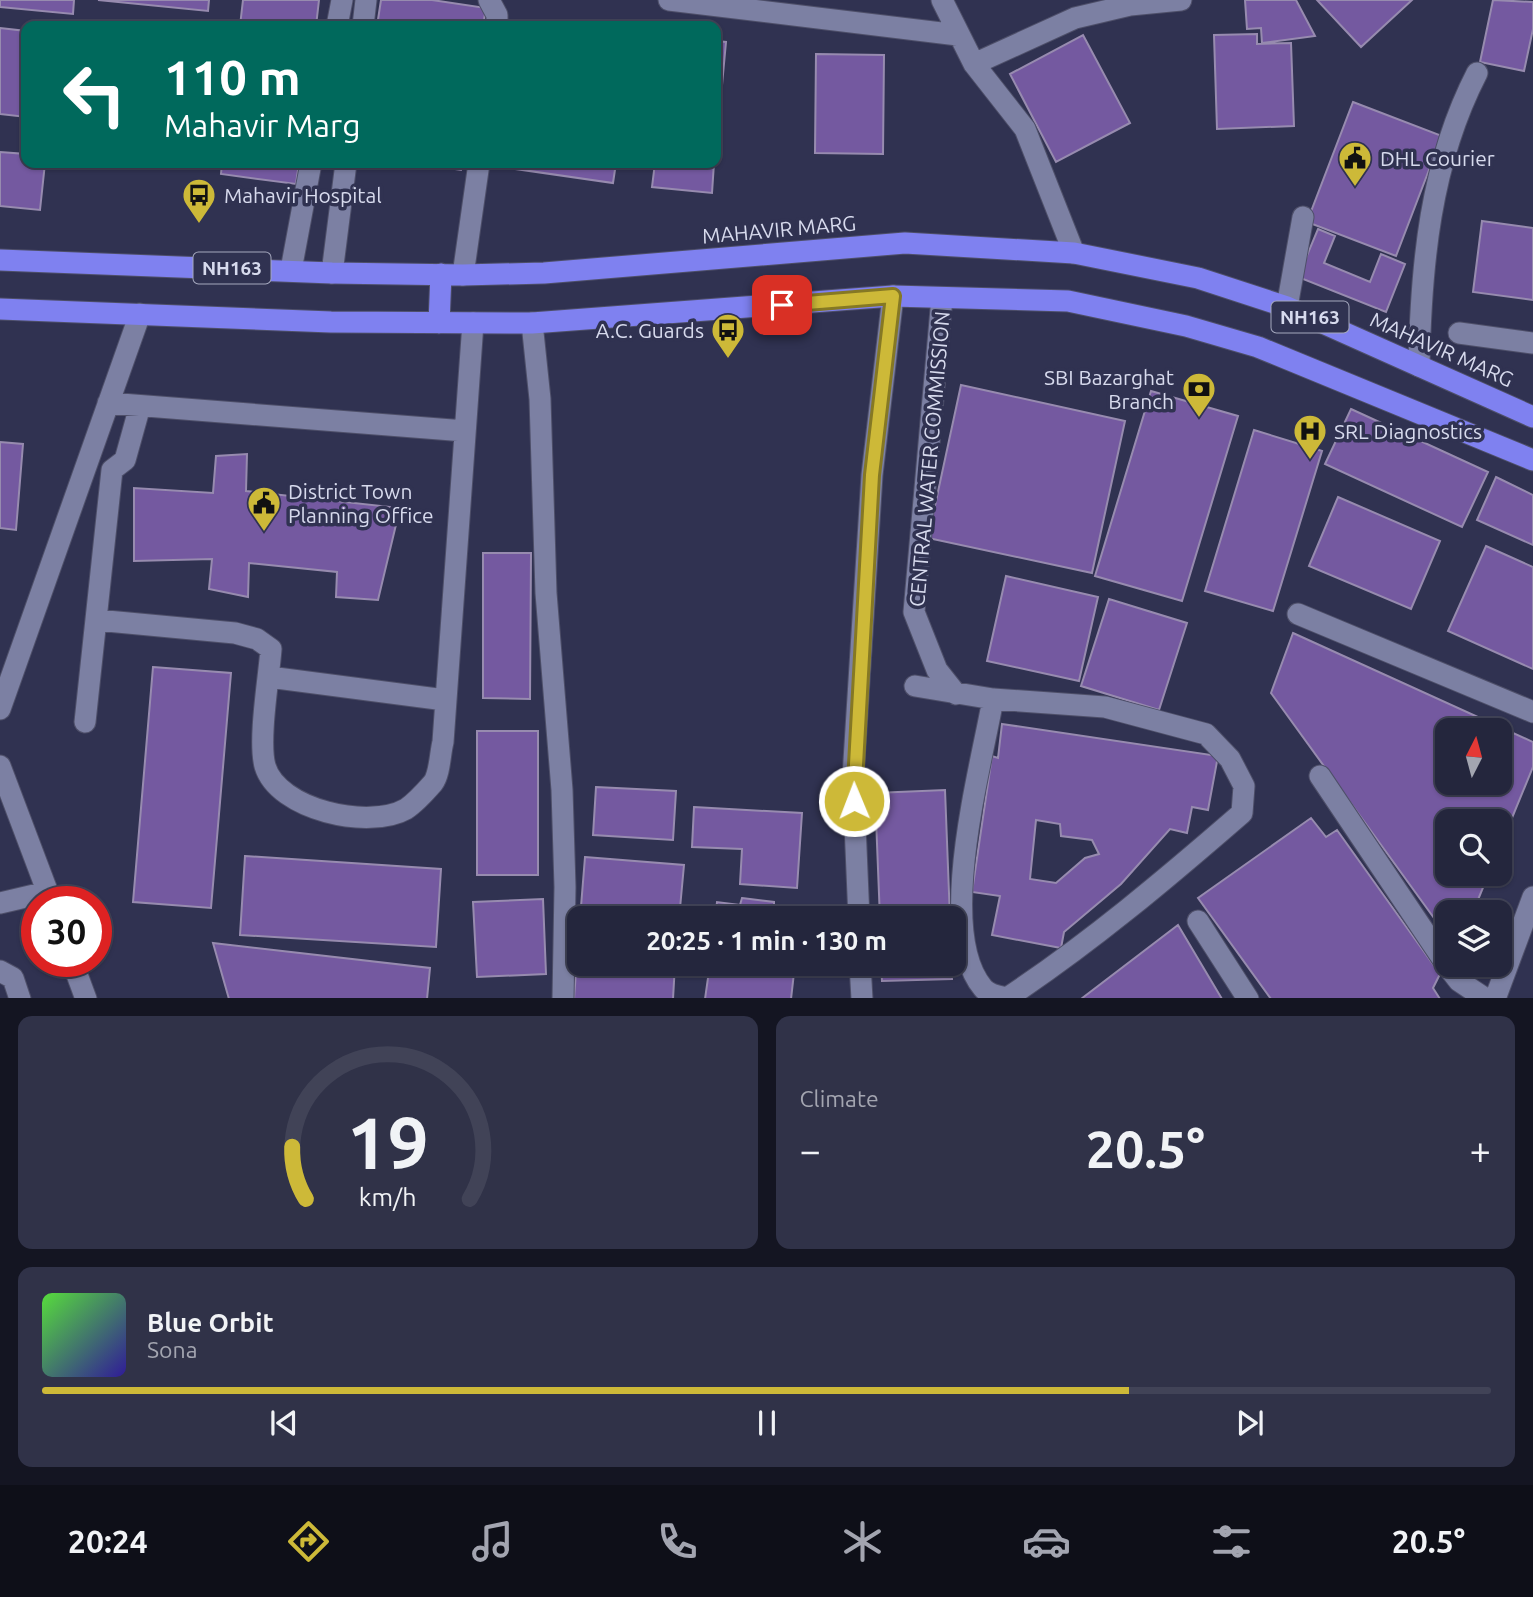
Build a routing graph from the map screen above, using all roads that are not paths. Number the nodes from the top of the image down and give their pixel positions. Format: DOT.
graph roads {
  1 [pos="342,0"];
  2 [pos="366,0"];
  3 [pos="489,0"];
  4 [pos="669,0"];
  5 [pos="942,0"];
  6 [pos="1181,0"];
  7 [pos="338,21"];
  8 [pos="364,21"];
  9 [pos="497,21"];
  10 [pos="958,35"];
  11 [pos="974,64"];
  12 [pos="1477,73"];
  13 [pos="311,168"];
  14 [pos="345,168"];
  15 [pos="478,168"];
  16 [pos="1303,217"];
  17 [pos="1074,253"];
  18 [pos="0,260"];
  19 [pos="291,270"];
  20 [pos="332,273"];
  21 [pos="441,274"];
  22 [pos="463,275"];
  23 [pos="893,296"];
  24 [pos="942,298"];
  25 [pos="1287,307"];
  26 [pos="0,309"];
  27 [pos="140,314"];
  28 [pos="439,323"];
  29 [pos="473,323"];
  30 [pos="532,323"];
  31 [pos="1459,333"];
  32 [pos="1533,343"];
  33 [pos="1419,366"];
  34 [pos="108,403"];
  35 [pos="140,406"];
  36 [pos="1533,417"];
  37 [pos="465,431"];
  38 [pos="1533,460"];
  39 [pos="1298,614"];
  40 [pos="96,620"];
  41 [pos="269,677"];
  42 [pos="915,686"];
  43 [pos="956,694"];
  44 [pos="993,699"];
  45 [pos="445,701"];
  46 [pos="0,709"];
  47 [pos="1533,712"];
  48 [pos="85,722"];
  49 [pos="0,766"];
  50 [pos="1320,776"];
  51 [pos="45,886"];
  52 [pos="1533,897"];
  53 [pos="21,900"];
  54 [pos="0,903"];
  55 [pos="858,906"];
  56 [pos="1198,921"];
  57 [pos="0,971"];
  58 [pos="861,976"];
  59 [pos="78,977"];
  60 [pos="20,998"];
  61 [pos="86,998"];
  62 [pos="563,998"];
  63 [pos="862,998"];
  64 [pos="1247,998"];
  65 [pos="1484,998"];
  66 [pos="1494,998"];
  1 -- 7 [label="street"];
  2 -- 8 [label="street"];
  3 -- 9 [label="street"];
  4 -- 10 [label="street"];
  5 -- 10 [label="street"];
  6 -- 11 [label="street"];
  10 -- 11 [label="street"];
  11 -- 17 [label="street"];
  12 -- 33 [label="street"];
  13 -- 19 [label="street"];
  14 -- 20 [label="street"];
  15 -- 22 [label="street"];
  16 -- 25 [label="street"];
  17 -- 22 [label="highway, MAHAVIR MARG / NH163"];
  17 -- 25 [label="highway, MAHAVIR MARG / NH163"];
  18 -- 19 [label="highway, MAHAVIR MARG / NH163"];
  19 -- 20 [label="highway, MAHAVIR MARG / NH163"];
  20 -- 21 [label="highway, MAHAVIR MARG / NH163"];
  21 -- 22 [label="highway, MAHAVIR MARG / NH163"];
  21 -- 28 [label="highway"];
  23 -- 24 [label="highway, NH163"];
  23 -- 30 [label="highway, NH163"];
  23 -- 55 [label="street"];
  24 -- 38 [label="highway, NH163"];
  24 -- 43 [label="street, CENTRAL WATER COMMISSION"];
  25 -- 33 [label="highway, MAHAVIR MARG / NH163"];
  26 -- 27 [label="highway, NH163"];
  27 -- 28 [label="highway, NH163"];
  27 -- 34 [label="street"];
  28 -- 29 [label="highway, NH163"];
  29 -- 30 [label="highway, NH163"];
  29 -- 37 [label="street"];
  30 -- 62 [label="street"];
  31 -- 32 [label="street"];
  33 -- 36 [label="highway, MAHAVIR MARG / NH163"];
  34 -- 35 [label="street"];
  34 -- 46 [label="street"];
  35 -- 37 [label="street"];
  35 -- 40 [label="street"];
  37 -- 45 [label="street"];
  39 -- 47 [label="street"];
  40 -- 41 [label="street"];
  40 -- 48 [label="street"];
  41 -- 45 [label="street"];
  41 -- 45 [label="street"];
  42 -- 43 [label="street"];
  43 -- 44 [label="street"];
  44 -- 44 [label="street"];
  49 -- 51 [label="street"];
  50 -- 65 [label="street"];
  52 -- 66 [label="street"];
  53 -- 54 [label="street"];
  56 -- 64 [label="street"];
  57 -- 60 [label="street"];
  58 -- 63 [label="street"];
  59 -- 61 [label="street"];
}
